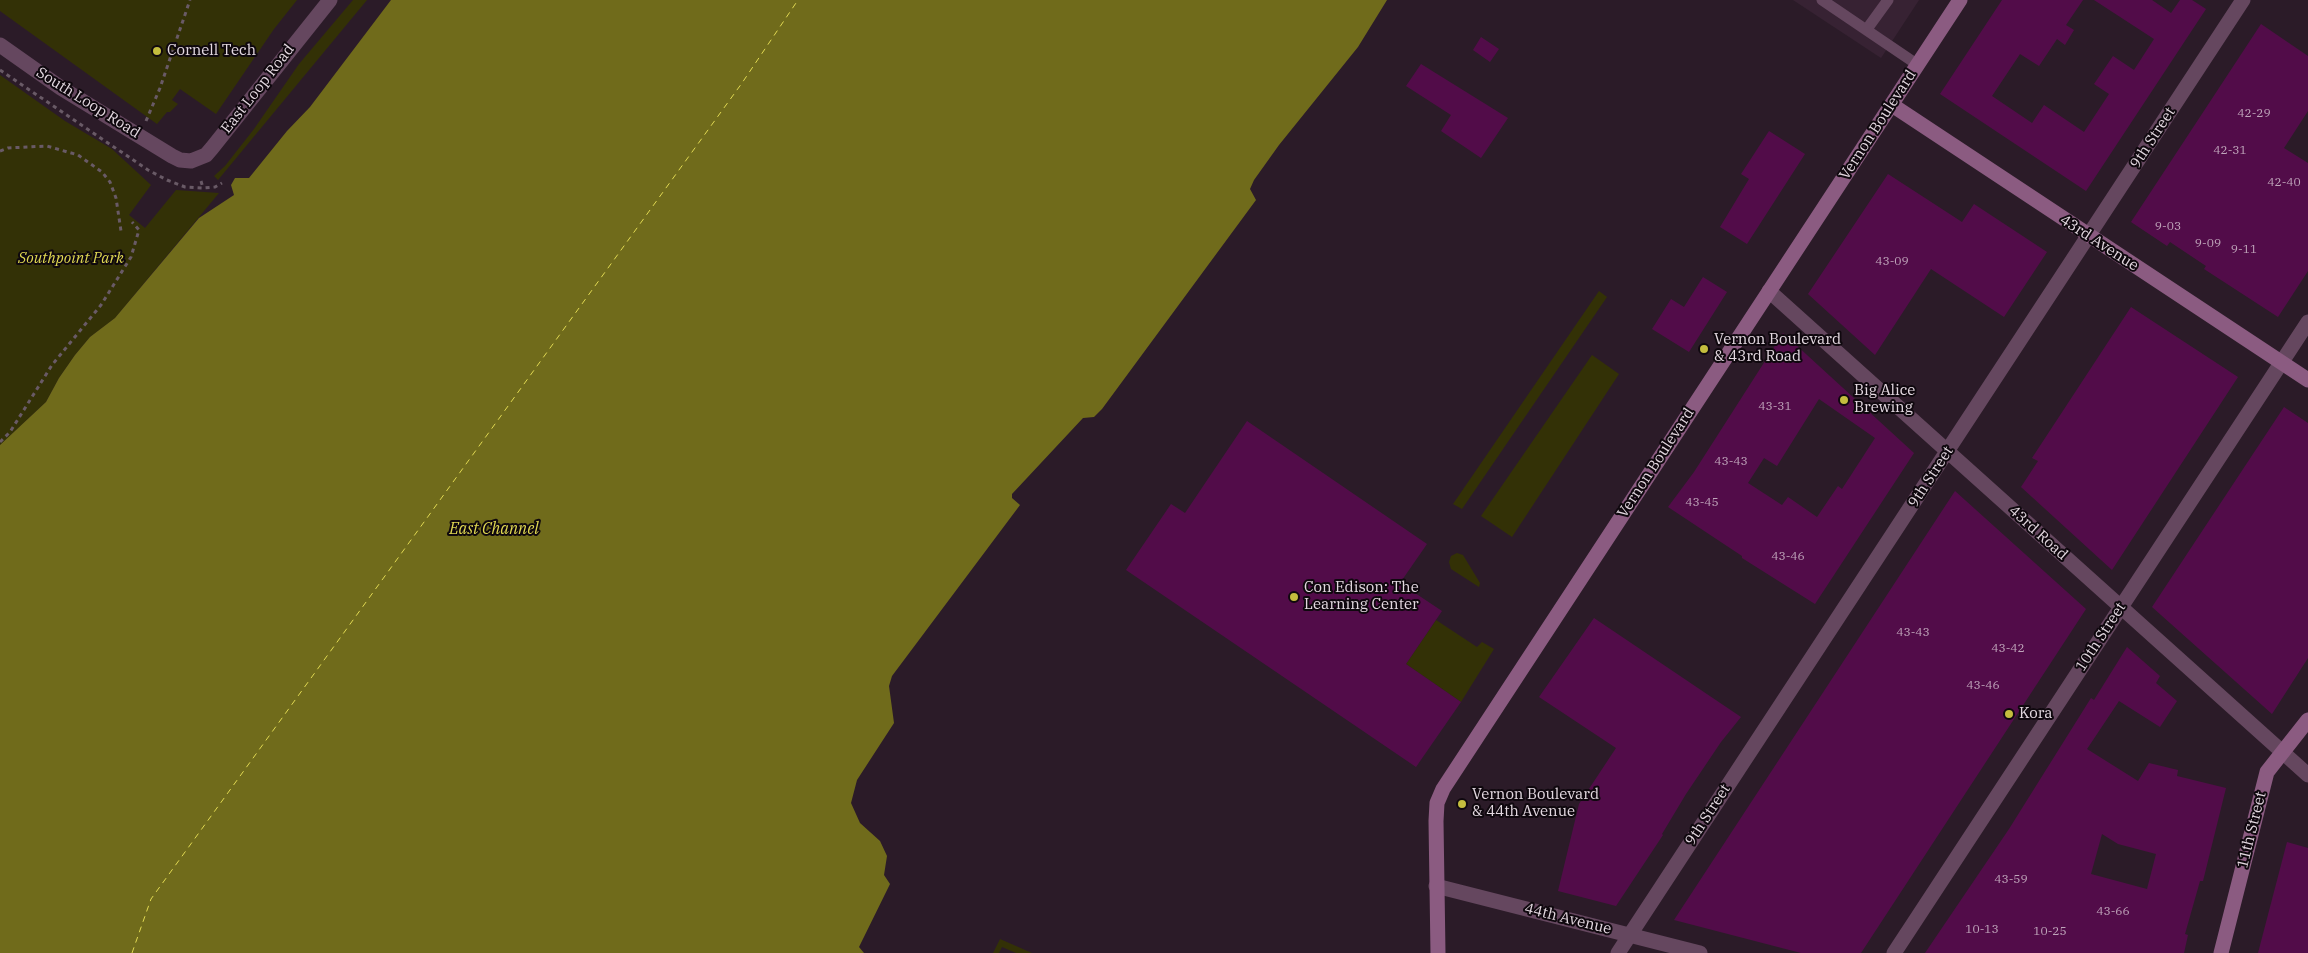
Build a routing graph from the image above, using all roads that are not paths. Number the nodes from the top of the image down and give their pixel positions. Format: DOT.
graph roads {
  1 [pos="330,0"];
  2 [pos="1822,0"];
  3 [pos="1888,0"];
  4 [pos="2243,0"];
  5 [pos="1957,1"];
  6 [pos="1867,30"];
  7 [pos="0,45"];
  8 [pos="1918,66"];
  9 [pos="1892,105"];
  10 [pos="177,159"];
  11 [pos="2088,236"];
  12 [pos="1769,291"];
  13 [pos="2308,322"];
  14 [pos="2282,362"];
  15 [pos="2308,380"];
  16 [pos="1948,451"];
  17 [pos="2121,607"];
  18 [pos="2308,720"];
  19 [pos="2283,752"];
  20 [pos="2308,775"];
  21 [pos="1436,886"];
  22 [pos="1630,935"];
  23 [pos="1438,953"];
  24 [pos="1618,953"];
  25 [pos="1700,953"];
  26 [pos="1894,953"];
  27 [pos="2221,953"];
  1 -- 10 [label="street, East Loop Road"];
  2 -- 6 [label="lane"];
  3 -- 6 [label="lane"];
  4 -- 11 [label="street, 9th Street"];
  5 -- 8 [label="main road, Vernon Boulevard"];
  6 -- 8 [label="lane"];
  7 -- 10 [label="street, South Loop Road"];
  8 -- 9 [label="main road, Vernon Boulevard"];
  9 -- 11 [label="main road, 43rd Avenue"];
  9 -- 12 [label="main road, Vernon Boulevard"];
  11 -- 14 [label="main road, 43rd Avenue"];
  11 -- 16 [label="street, 9th Street"];
  12 -- 16 [label="street, 43rd Road"];
  12 -- 21 [label="main road, Vernon Boulevard"];
  13 -- 14 [label="street, 10th Street"];
  14 -- 15 [label="main road, 43rd Avenue"];
  14 -- 17 [label="street, 10th Street"];
  16 -- 17 [label="street, 43rd Road"];
  16 -- 22 [label="street, 9th Street"];
  17 -- 19 [label="street, 43rd Road"];
  17 -- 26 [label="street, 10th Street"];
  18 -- 19 [label="main road, 11th Street"];
  19 -- 20 [label="street, 43rd Road"];
  19 -- 27 [label="main road, 11th Street"];
  21 -- 22 [label="street, 44th Avenue"];
  21 -- 23 [label="main road, Vernon Boulevard"];
  22 -- 24 [label="street, 9th Street"];
  22 -- 25 [label="street, 44th Avenue"];
}
